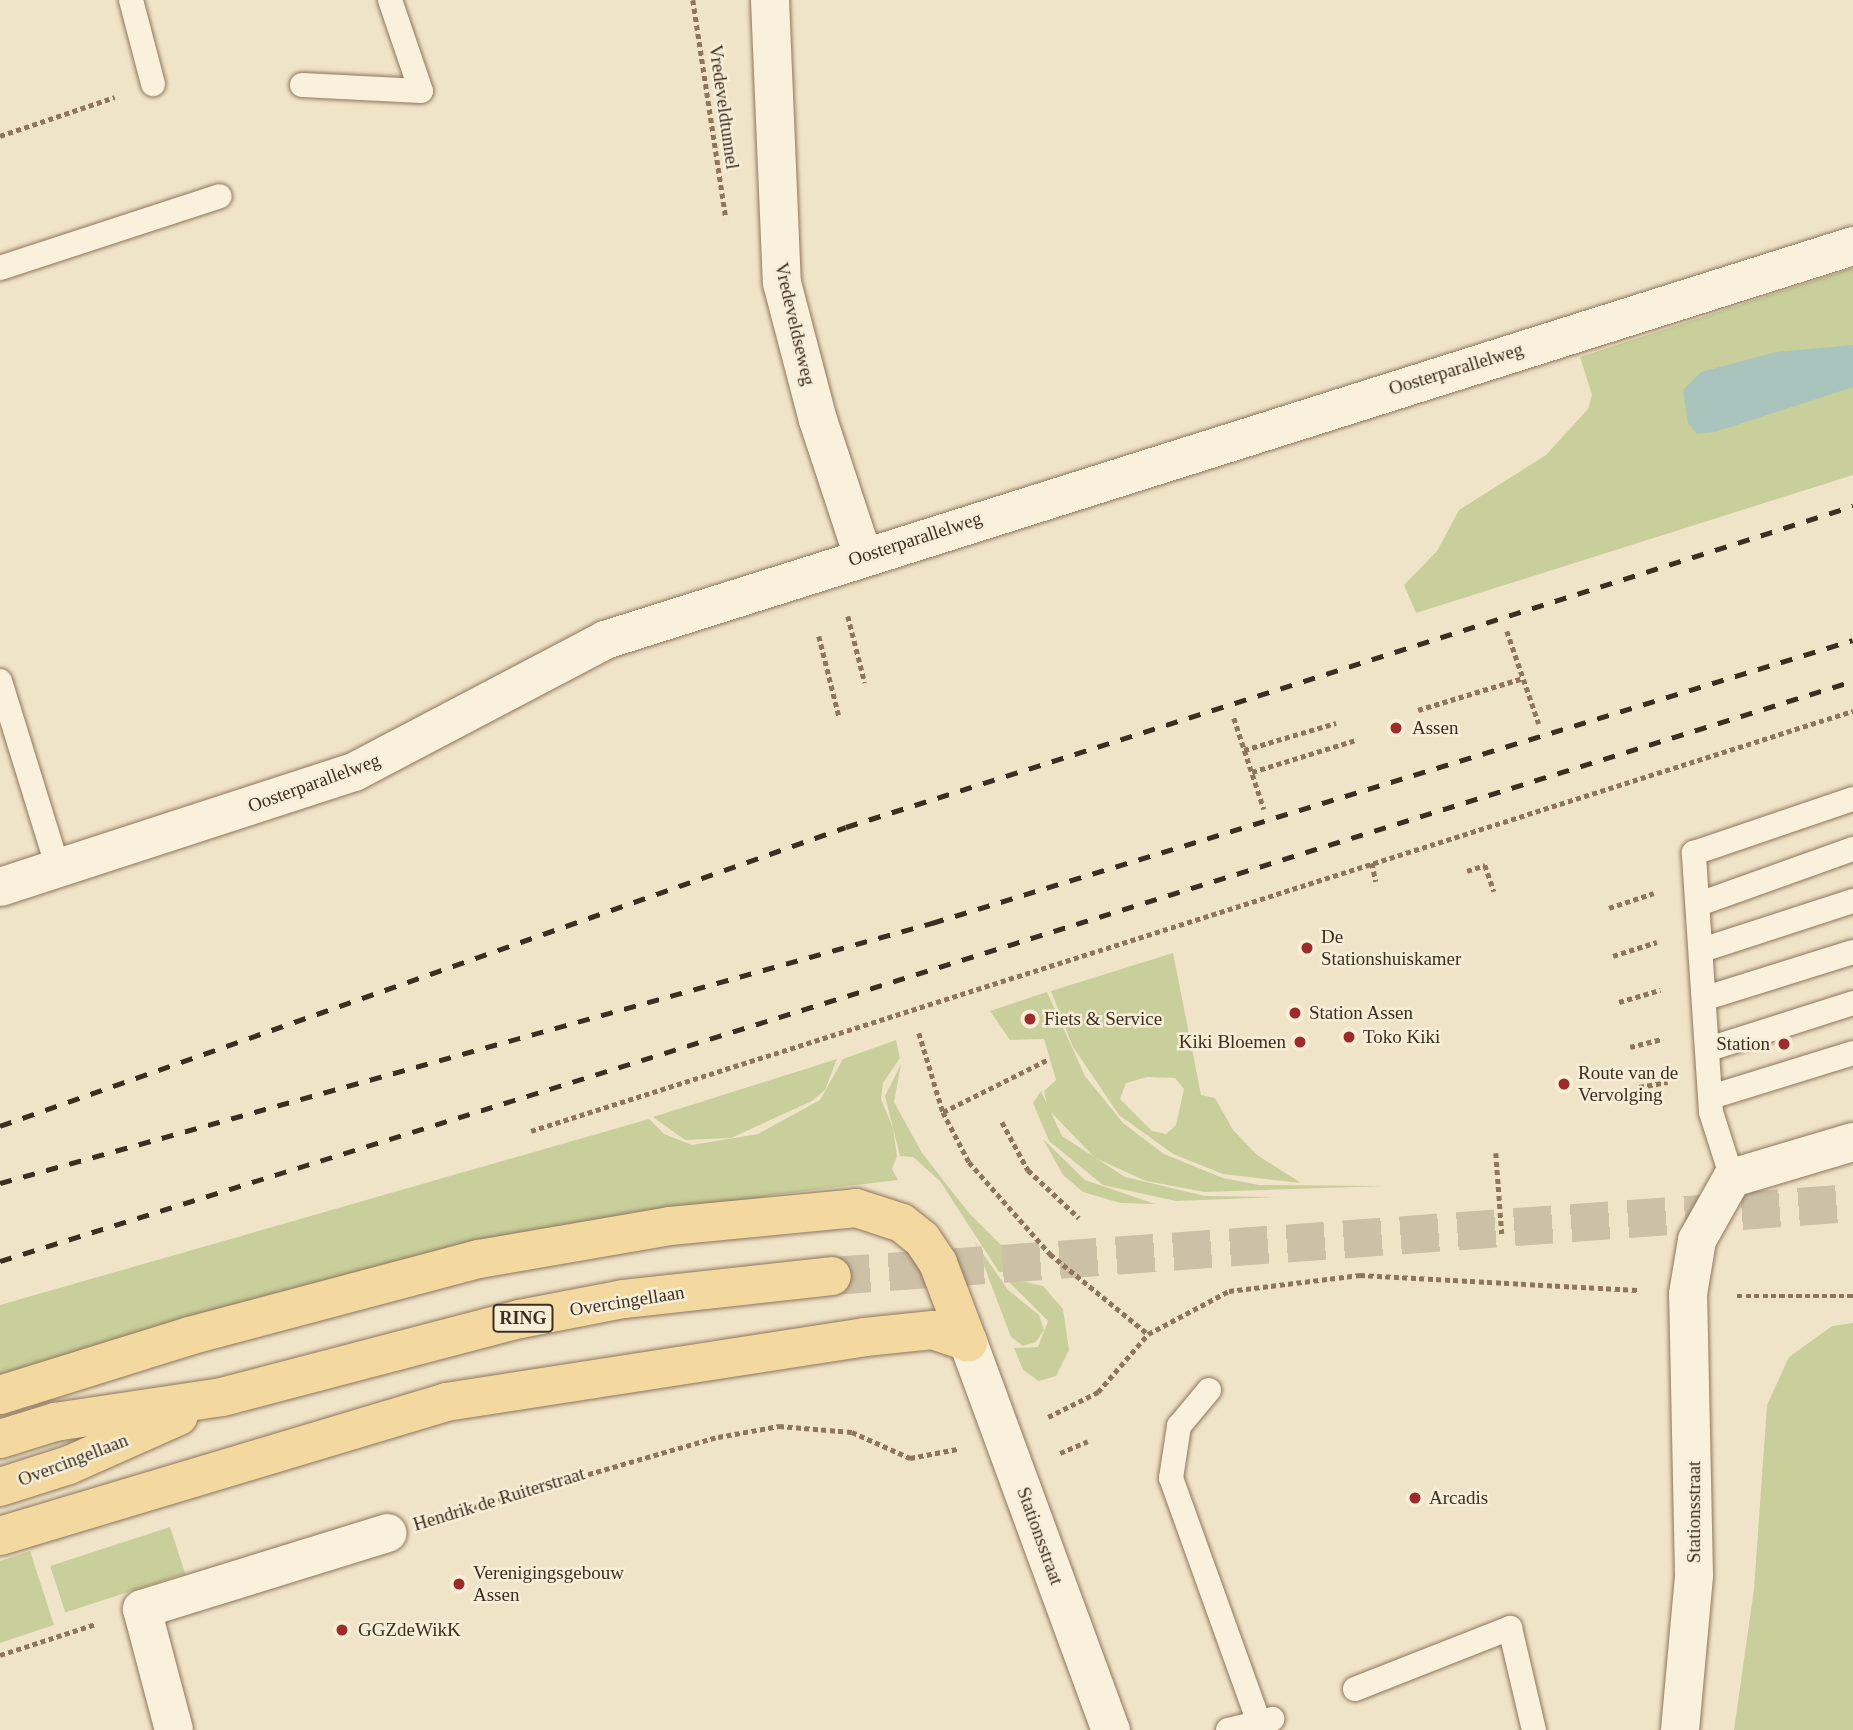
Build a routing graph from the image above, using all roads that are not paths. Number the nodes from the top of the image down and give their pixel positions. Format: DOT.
graph roads {
  1 [pos="131,0"];
  2 [pos="390,0"];
  3 [pos="770,0"];
  4 [pos="153,84"];
  5 [pos="302,85"];
  6 [pos="220,196"];
  7 [pos="1853,246"];
  8 [pos="0,268"];
  9 [pos="863,556"];
  10 [pos="0,681"];
  11 [pos="1853,799"];
  12 [pos="1853,849"];
  13 [pos="58,868"];
  14 [pos="0,887"];
  15 [pos="1853,901"];
  16 [pos="1699,904"];
  17 [pos="1702,950"];
  18 [pos="1853,952"];
  19 [pos="1706,998"];
  20 [pos="1853,1003"];
  21 [pos="1709,1049"];
  22 [pos="1853,1053"];
  23 [pos="1711,1097"];
  24 [pos="1853,1142"];
  25 [pos="1732,1178"];
  26 [pos="832,1276"];
  27 [pos="968,1342"];
  28 [pos="1209,1390"];
  29 [pos="0,1395"];
  30 [pos="222,1397"];
  31 [pos="0,1439"];
  32 [pos="0,1487"];
  33 [pos="388,1533"];
  34 [pos="0,1536"];
  35 [pos="1355,1689"];
  36 [pos="174,1730"];
  37 [pos="1111,1730"];
  38 [pos="1228,1730"];
  39 [pos="1534,1730"];
  40 [pos="1680,1730"];
  1 -- 4 [label="lane"];
  2 -- 5 [label="lane"];
  3 -- 9 [label="street, Vredeveldseweg"];
  6 -- 8 [label="lane"];
  7 -- 9 [label="street, Oosterparallelweg"];
  9 -- 13 [label="street, Oosterparallelweg"];
  10 -- 13 [label="lane"];
  11 -- 16 [label="lane"];
  12 -- 16 [label="lane"];
  13 -- 14 [label="street, Oosterparallelweg"];
  15 -- 17 [label="lane"];
  16 -- 17 [label="lane"];
  17 -- 19 [label="lane"];
  18 -- 19 [label="lane"];
  19 -- 21 [label="lane"];
  20 -- 21 [label="lane"];
  21 -- 23 [label="lane"];
  22 -- 23 [label="lane"];
  23 -- 25 [label="lane"];
  24 -- 25 [label="street"];
  25 -- 40 [label="street, Stationsstraat"];
  26 -- 30 [label="main road, Overcingellaan / RING"];
  27 -- 29 [label="main road"];
  27 -- 34 [label="main road"];
  27 -- 37 [label="street, Stationsstraat"];
  28 -- 38 [label="lane"];
  30 -- 31 [label="main road, Overcingellaan / RING"];
  30 -- 32 [label="main road, Overcingellaan / RING"];
  33 -- 36 [label="street, Hendrik de Ruiterstraat"];
  35 -- 39 [label="lane"];
}
